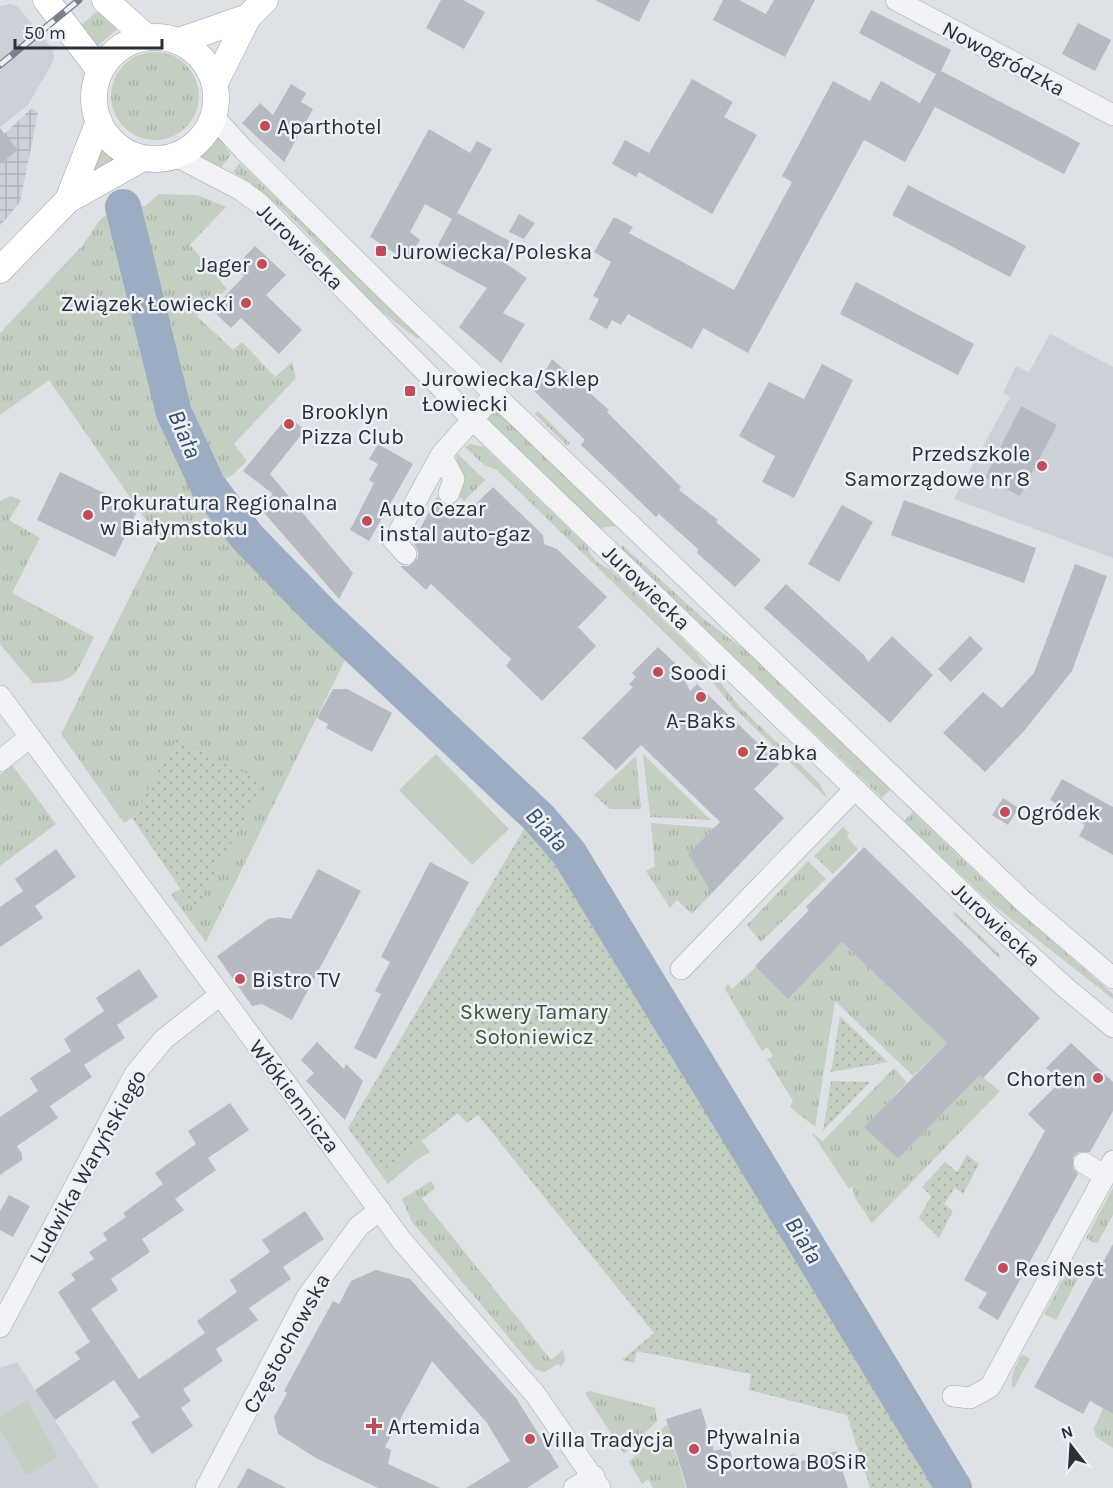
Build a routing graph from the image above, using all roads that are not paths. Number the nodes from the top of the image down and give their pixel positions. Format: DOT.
graph roads {
  1 [pos="46,0"];
  2 [pos="105,0"];
  3 [pos="896,0"];
  4 [pos="257,9"];
  5 [pos="146,37"];
  6 [pos="179,41"];
  7 [pos="100,71"];
  8 [pos="215,83"];
  9 [pos="1113,115"];
  10 [pos="214,117"];
  11 [pos="99,121"];
  12 [pos="176,156"];
  13 [pos="143,158"];
  14 [pos="68,200"];
  15 [pos="0,270"];
  16 [pos="496,393"];
  17 [pos="471,418"];
  18 [pos="441,455"];
  19 [pos="448,493"];
  20 [pos="638,530"];
  21 [pos="611,552"];
  22 [pos="406,554"];
  23 [pos="0,696"];
  24 [pos="30,737"];
  25 [pos="0,761"];
  26 [pos="855,789"];
  27 [pos="681,969"];
  28 [pos="1113,978"];
  29 [pos="220,995"];
  30 [pos="1113,1027"];
  31 [pos="1084,1162"];
  32 [pos="1109,1169"];
  33 [pos="380,1210"];
  34 [pos="0,1327"];
  35 [pos="952,1396"];
  36 [pos="597,1482"];
  37 [pos="206,1488"];
  38 [pos="574,1488"];
  1 -- 7 [label="main road"];
  2 -- 5 [label="main road"];
  3 -- 9 [label="street, Nowogródzka"];
  4 -- 6 [label="main road"];
  4 -- 8 [label="main road"];
  5 -- 6 [label="main road"];
  5 -- 7 [label="main road"];
  6 -- 8 [label="main road"];
  7 -- 11 [label="main road"];
  8 -- 10 [label="main road"];
  10 -- 12 [label="main road"];
  10 -- 16 [label="street, Jurowiecka"];
  11 -- 13 [label="main road"];
  11 -- 14 [label="main road"];
  12 -- 13 [label="main road"];
  12 -- 17 [label="street, Jurowiecka"];
  13 -- 14 [label="main road"];
  14 -- 15 [label="main road"];
  16 -- 17 [label="street"];
  16 -- 20 [label="street, Jurowiecka"];
  17 -- 18 [label="street"];
  17 -- 21 [label="street, Jurowiecka"];
  18 -- 19 [label="street"];
  18 -- 22 [label="street"];
  20 -- 21 [label="street"];
  20 -- 28 [label="street, Jurowiecka"];
  21 -- 26 [label="street, Jurowiecka"];
  23 -- 24 [label="street, Włókiennicza"];
  24 -- 25 [label="street"];
  24 -- 29 [label="street, Włókiennicza"];
  26 -- 27 [label="street"];
  26 -- 30 [label="street, Jurowiecka"];
  29 -- 33 [label="street, Włókiennicza"];
  29 -- 34 [label="street, Ludwika Waryńskiego"];
  31 -- 32 [label="street"];
  32 -- 35 [label="street"];
  33 -- 36 [label="street, Włókiennicza"];
  33 -- 37 [label="street, Częstochowska"];
  36 -- 38 [label="street"];
}
